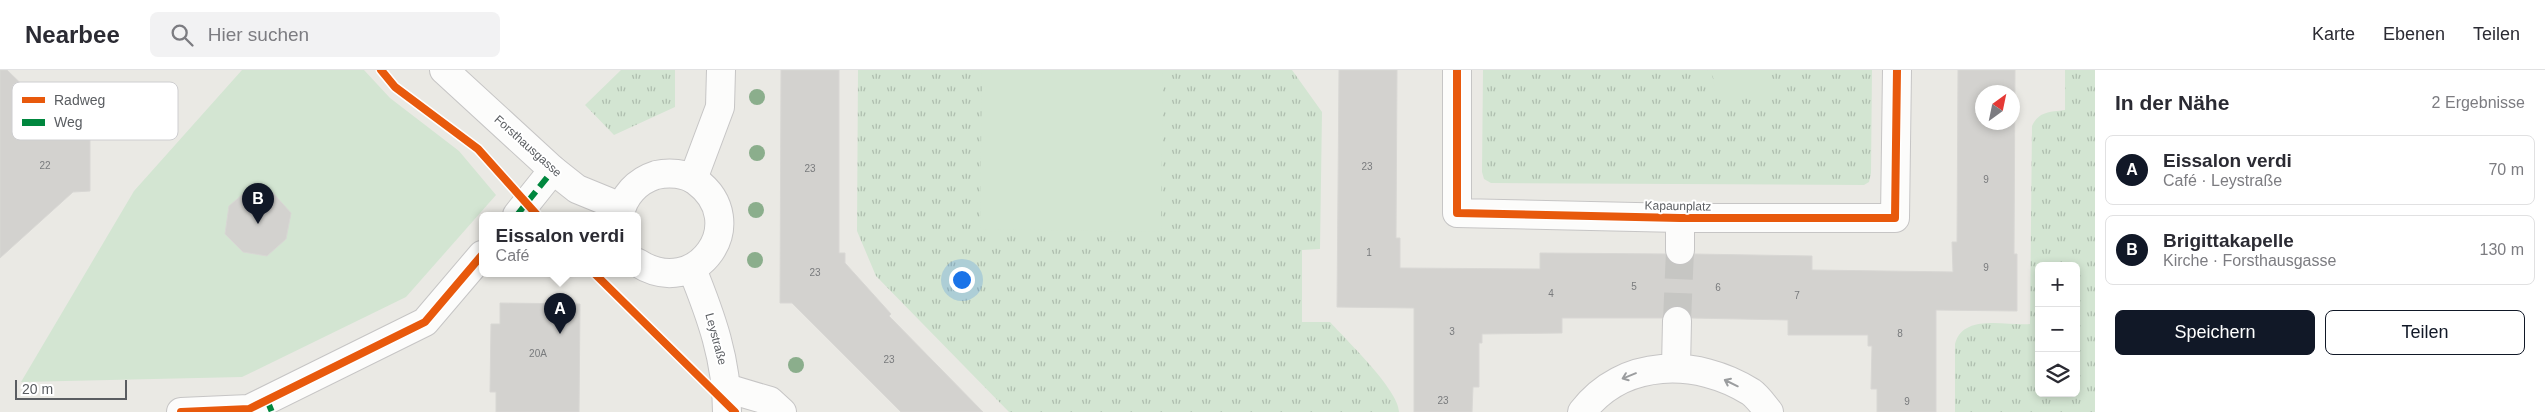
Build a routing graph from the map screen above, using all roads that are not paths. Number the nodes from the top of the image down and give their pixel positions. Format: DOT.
graph roads {
  1 [pos="444,70"];
  2 [pos="721,70"];
  3 [pos="1457,70"];
  4 [pos="1896,70"];
  5 [pos="553,170"];
  6 [pos="692,179"];
  7 [pos="620,211"];
  8 [pos="519,212"];
  9 [pos="1680,218"];
  10 [pos="1680,250"];
  11 [pos="479,259"];
  12 [pos="641,264"];
  13 [pos="692,269"];
  14 [pos="1678,321"];
  15 [pos="1676,367"];
  16 [pos="726,400"];
  17 [pos="181,412"];
  18 [pos="782,412"];
  19 [pos="1582,412"];
  20 [pos="1769,412"];
  1 -- 5 [label="street, Forsthausgasse"];
  2 -- 6 [label="street"];
  3 -- 9 [label="street, Kapaunplatz"];
  4 -- 9 [label="street, Kapaunplatz"];
  5 -- 7 [label="street, Forsthausgasse"];
  5 -- 8 [label="street"];
  6 -- 7 [label="street"];
  6 -- 13 [label="street"];
  9 -- 10 [label="street"];
  11 -- 17 [label="street"];
  12 -- 13 [label="street"];
  13 -- 16 [label="street, Leystraße"];
  14 -- 15 [label="street"];
  15 -- 19 [label="street, one-way"];
  20 -- 15 [label="street, one-way"];
  16 -- 18 [label="street"];
}
